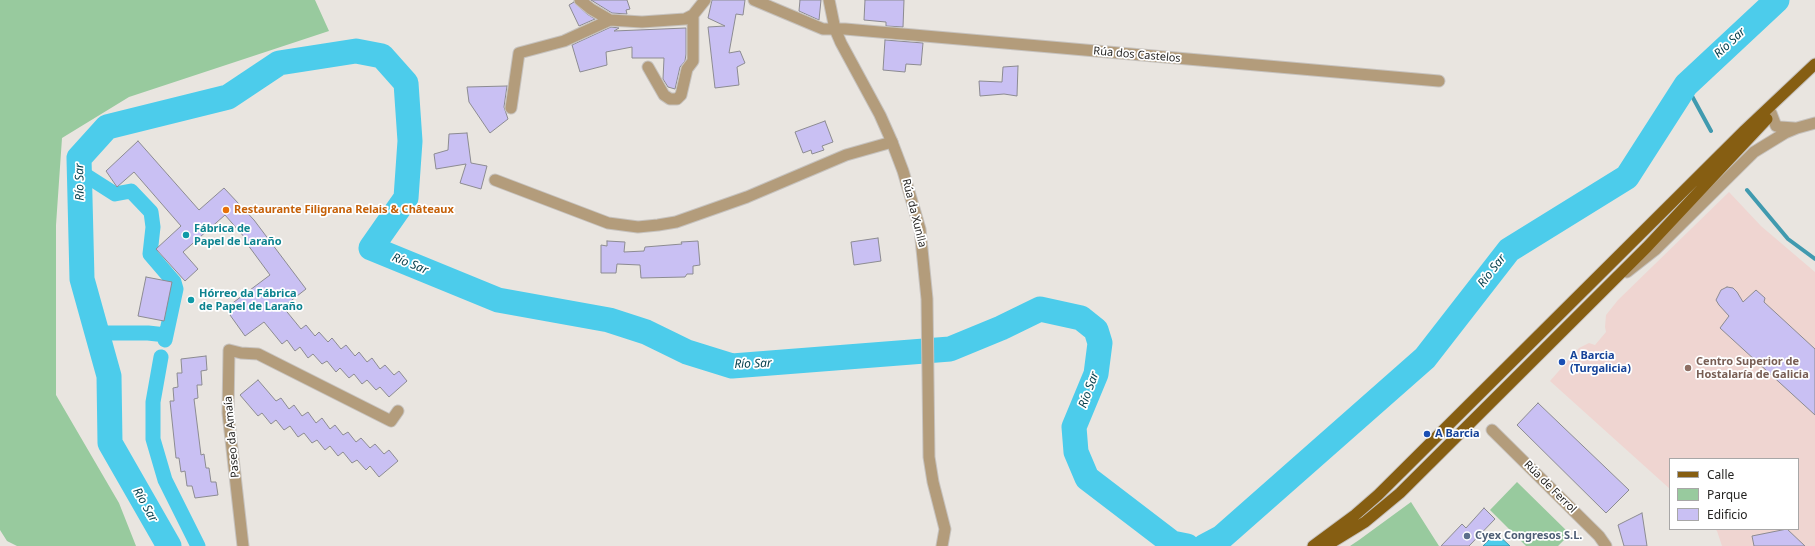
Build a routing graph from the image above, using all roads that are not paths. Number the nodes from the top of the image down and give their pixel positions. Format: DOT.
graph roads {
  1 [pos="580,0"];
  2 [pos="705,0"];
  3 [pos="754,0"];
  4 [pos="829,0"];
  5 [pos="694,15"];
  6 [pos="610,20"];
  7 [pos="836,29"];
  8 [pos="1815,64"];
  9 [pos="648,67"];
  10 [pos="1804,75"];
  11 [pos="1439,81"];
  12 [pos="511,108"];
  13 [pos="1771,114"];
  14 [pos="1815,123"];
  15 [pos="1797,128"];
  16 [pos="892,142"];
  17 [pos="494,180"];
  18 [pos="1602,292"];
  19 [pos="398,411"];
  20 [pos="1492,430"];
  21 [pos="243,546"];
  22 [pos="942,546"];
  23 [pos="1313,546"];
  24 [pos="1326,546"];
  25 [pos="1606,546"];
  1 -- 6 [label="street"];
  2 -- 5 [label="street"];
  3 -- 7 [label="street"];
  4 -- 7 [label="street, Rúa da Xunlla"];
  5 -- 6 [label="street"];
  5 -- 9 [label="street"];
  6 -- 12 [label="street"];
  7 -- 11 [label="street, Rúa dos Castelos"];
  7 -- 16 [label="street, Rúa da Xunlla"];
  8 -- 10 [label="main road"];
  10 -- 13 [label="main road"];
  10 -- 23 [label="main road"];
  13 -- 15 [label="street"];
  13 -- 18 [label="main road"];
  14 -- 15 [label="street"];
  15 -- 18 [label="street"];
  16 -- 17 [label="street"];
  16 -- 22 [label="street, Rúa da Xunlla"];
  18 -- 24 [label="main road"];
  19 -- 21 [label="street, Paseo da Amaía"];
  20 -- 25 [label="street, Rúa de Ferrol"];
}
